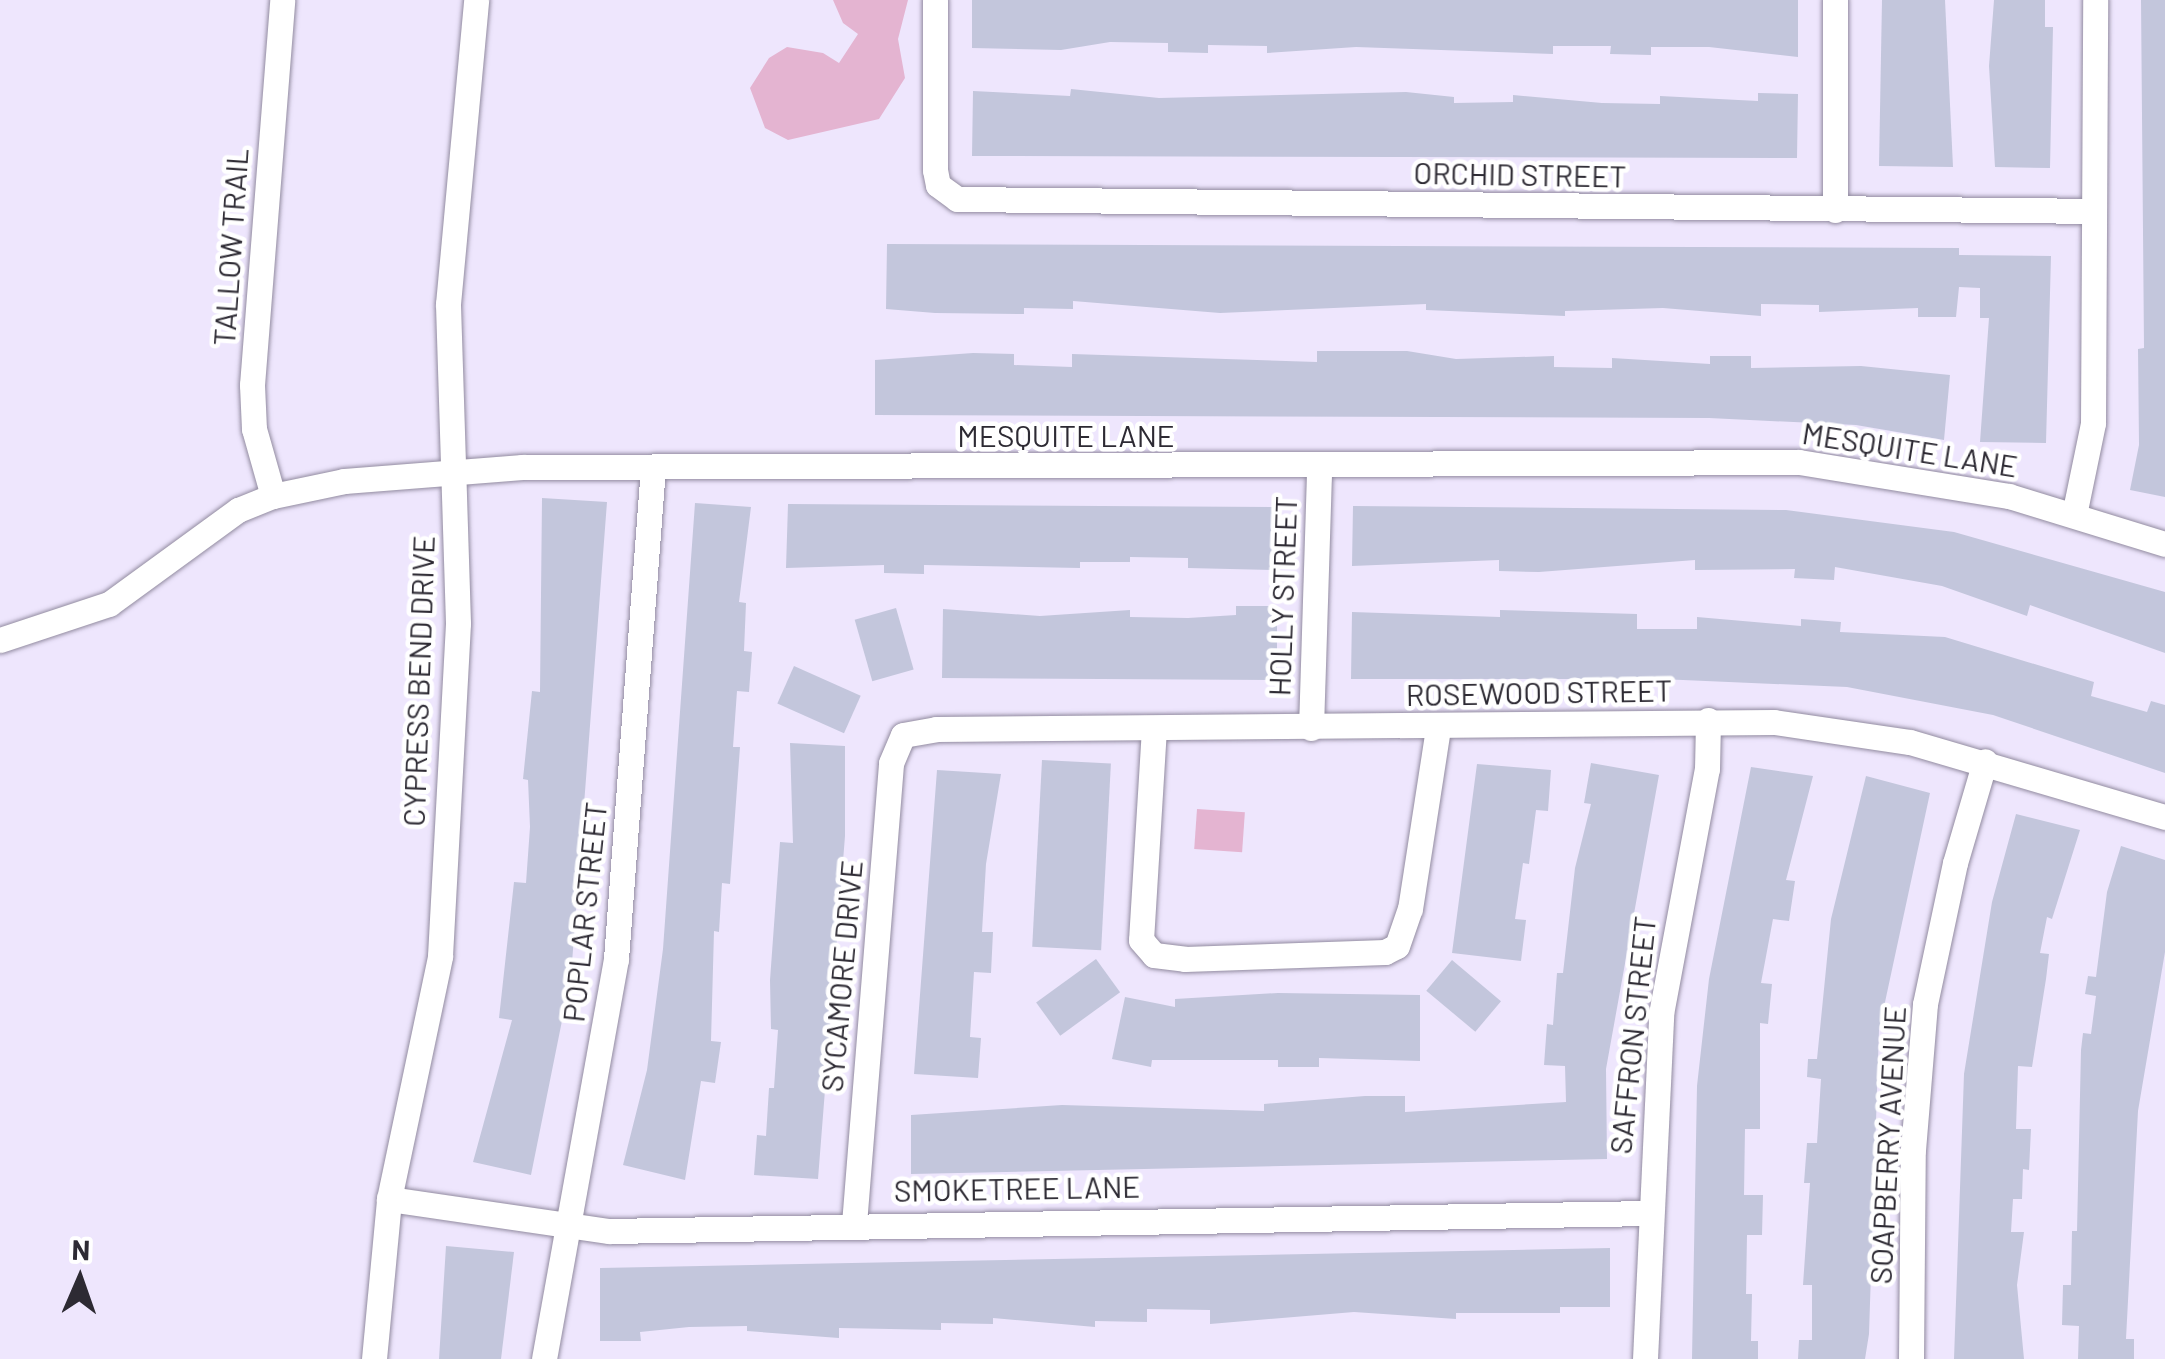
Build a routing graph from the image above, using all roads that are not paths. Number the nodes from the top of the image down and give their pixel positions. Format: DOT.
graph roads {
  1 [pos="282,0"];
  2 [pos="476,0"];
  3 [pos="935,0"];
  4 [pos="1835,0"];
  5 [pos="2095,0"];
  6 [pos="1835,210"];
  7 [pos="2094,211"];
  8 [pos="653,467"];
  9 [pos="1318,467"];
  10 [pos="455,476"];
  11 [pos="273,496"];
  12 [pos="2074,515"];
  13 [pos="2165,544"];
  14 [pos="0,640"];
  15 [pos="1708,720"];
  16 [pos="1154,728"];
  17 [pos="1310,728"];
  18 [pos="1438,728"];
  19 [pos="903,735"];
  20 [pos="1985,761"];
  21 [pos="2165,817"];
  22 [pos="389,1199"];
  23 [pos="1649,1213"];
  24 [pos="854,1224"];
  25 [pos="565,1227"];
  26 [pos="374,1359"];
  27 [pos="544,1359"];
  28 [pos="1645,1359"];
  29 [pos="1911,1359"];
  1 -- 11 [label="street, TALLOW TRAIL"];
  2 -- 10 [label="street, CYPRESS BEND DRIVE"];
  3 -- 6 [label="street, ORCHID STREET"];
  4 -- 6 [label="street"];
  5 -- 7 [label="street"];
  6 -- 7 [label="street, ORCHID STREET"];
  7 -- 12 [label="street"];
  8 -- 9 [label="street, MESQUITE LANE"];
  8 -- 10 [label="street, MESQUITE LANE"];
  8 -- 25 [label="street, POPLAR STREET"];
  9 -- 12 [label="street, MESQUITE LANE"];
  9 -- 17 [label="street, HOLLY STREET"];
  10 -- 11 [label="street, MESQUITE LANE"];
  10 -- 22 [label="street, CYPRESS BEND DRIVE"];
  11 -- 14 [label="street, MESQUITE LANE"];
  12 -- 13 [label="street, MESQUITE LANE"];
  15 -- 18 [label="street, ROSEWOOD STREET"];
  15 -- 20 [label="street, ROSEWOOD STREET"];
  15 -- 23 [label="street, SAFFRON STREET"];
  16 -- 17 [label="street, ROSEWOOD STREET"];
  16 -- 18 [label="street"];
  16 -- 19 [label="street, ROSEWOOD STREET"];
  17 -- 18 [label="street, ROSEWOOD STREET"];
  19 -- 24 [label="street, SYCAMORE DRIVE"];
  20 -- 21 [label="street, ROSEWOOD STREET"];
  20 -- 29 [label="street, SOAPBERRY AVENUE"];
  22 -- 25 [label="street, SMOKETREE LANE"];
  22 -- 26 [label="street, CYPRESS BEND DRIVE"];
  23 -- 24 [label="street, SMOKETREE LANE"];
  23 -- 28 [label="street, SAFFRON STREET"];
  24 -- 25 [label="street, SMOKETREE LANE"];
  25 -- 27 [label="street, POPLAR STREET"];
}
